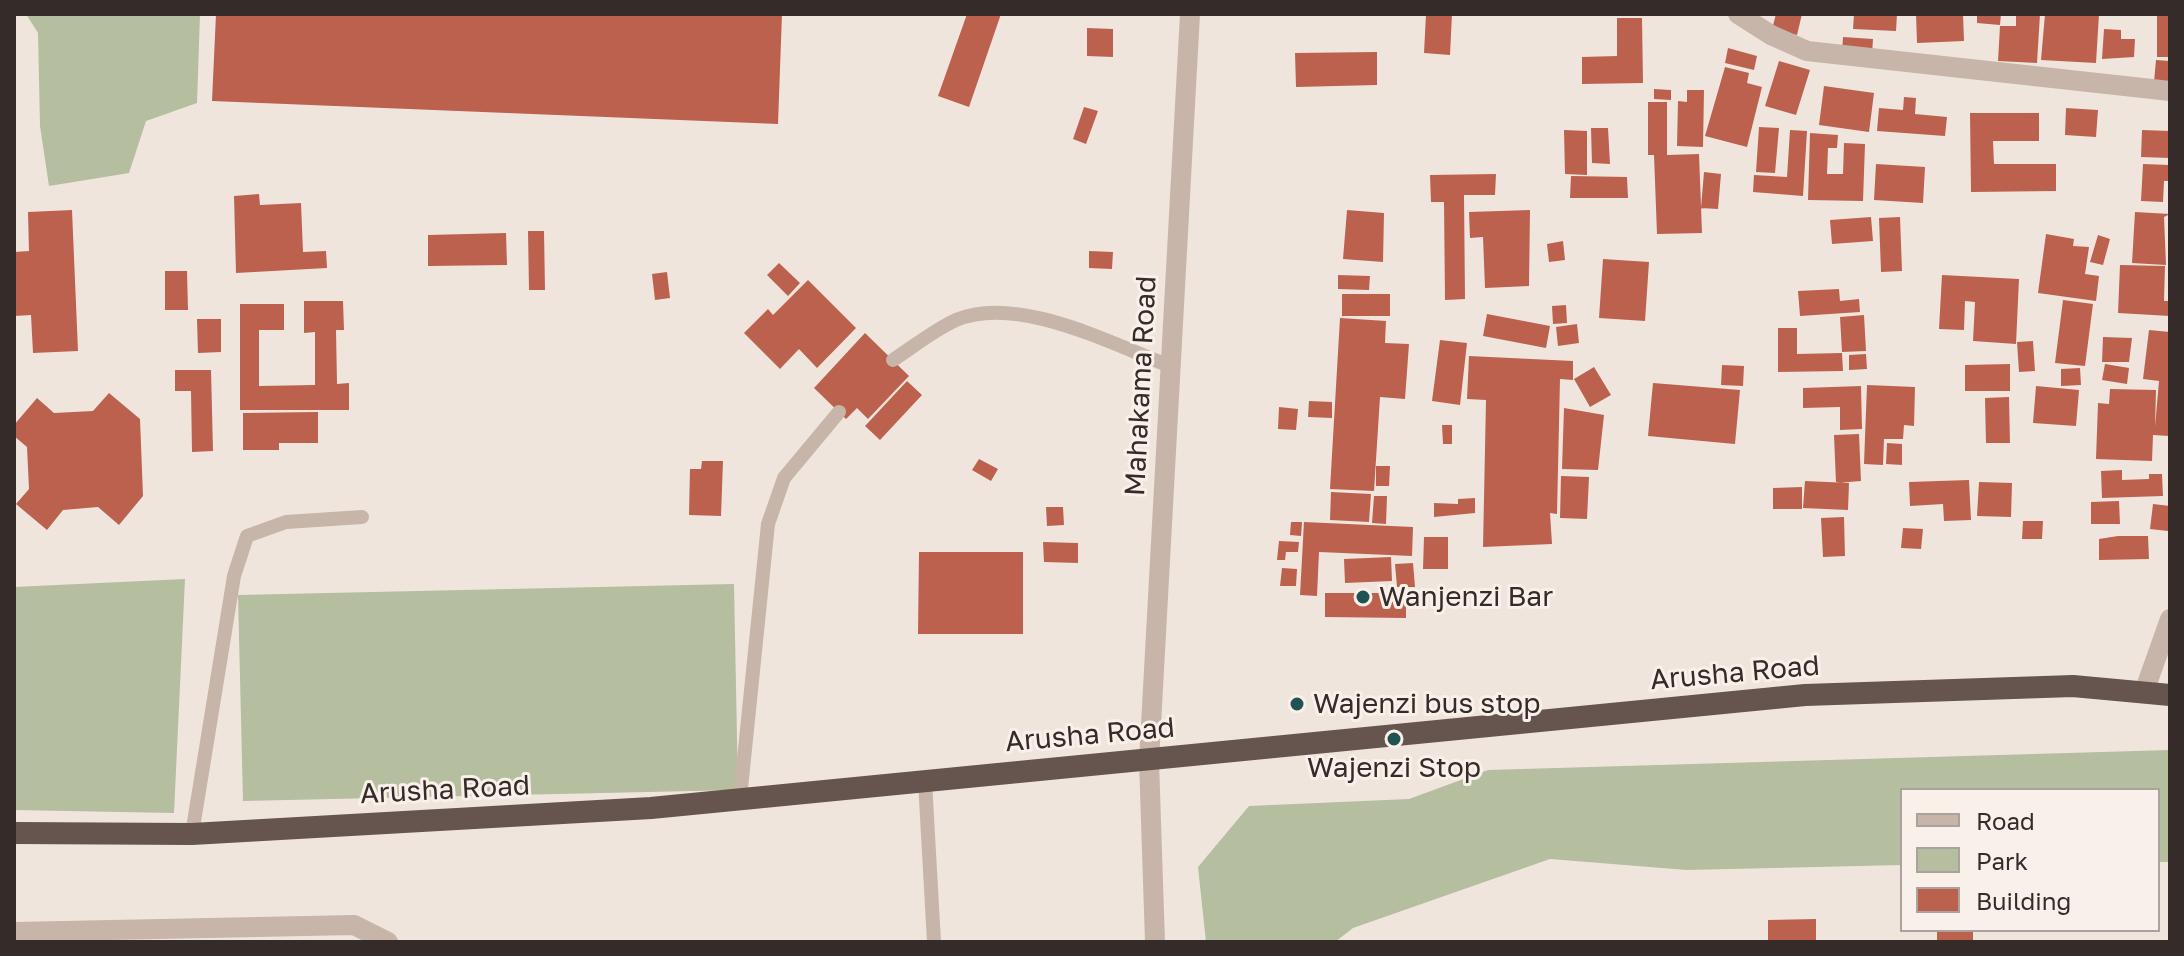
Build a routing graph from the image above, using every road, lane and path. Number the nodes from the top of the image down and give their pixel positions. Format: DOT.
graph roads {
  1 [pos="1190,14"];
  2 [pos="1738,14"];
  3 [pos="2170,91"];
  4 [pos="893,360"];
  5 [pos="1170,366"];
  6 [pos="839,412"];
  7 [pos="362,517"];
  8 [pos="2170,619"];
  9 [pos="2144,692"];
  10 [pos="2170,695"];
  11 [pos="1149,761"];
  12 [pos="925,781"];
  13 [pos="740,798"];
  14 [pos="14,833"];
  15 [pos="192,834"];
  16 [pos="14,932"];
  17 [pos="388,942"];
  18 [pos="934,942"];
  19 [pos="1155,942"];
  1 -- 5 [label="street, Mahakama Road"];
  2 -- 3 [label="street"];
  4 -- 5 [label="lane"];
  5 -- 11 [label="street, Mahakama Road"];
  6 -- 13 [label="lane"];
  7 -- 15 [label="lane"];
  8 -- 9 [label="street"];
  9 -- 10 [label="highway, Arusha Road"];
  9 -- 11 [label="highway, Arusha Road"];
  11 -- 12 [label="highway, Arusha Road"];
  11 -- 19 [label="street, Mahakama Road"];
  12 -- 13 [label="highway, Arusha Road"];
  12 -- 18 [label="lane"];
  13 -- 15 [label="highway, Arusha Road"];
  14 -- 15 [label="highway, Arusha Road"];
  16 -- 17 [label="street"];
}
